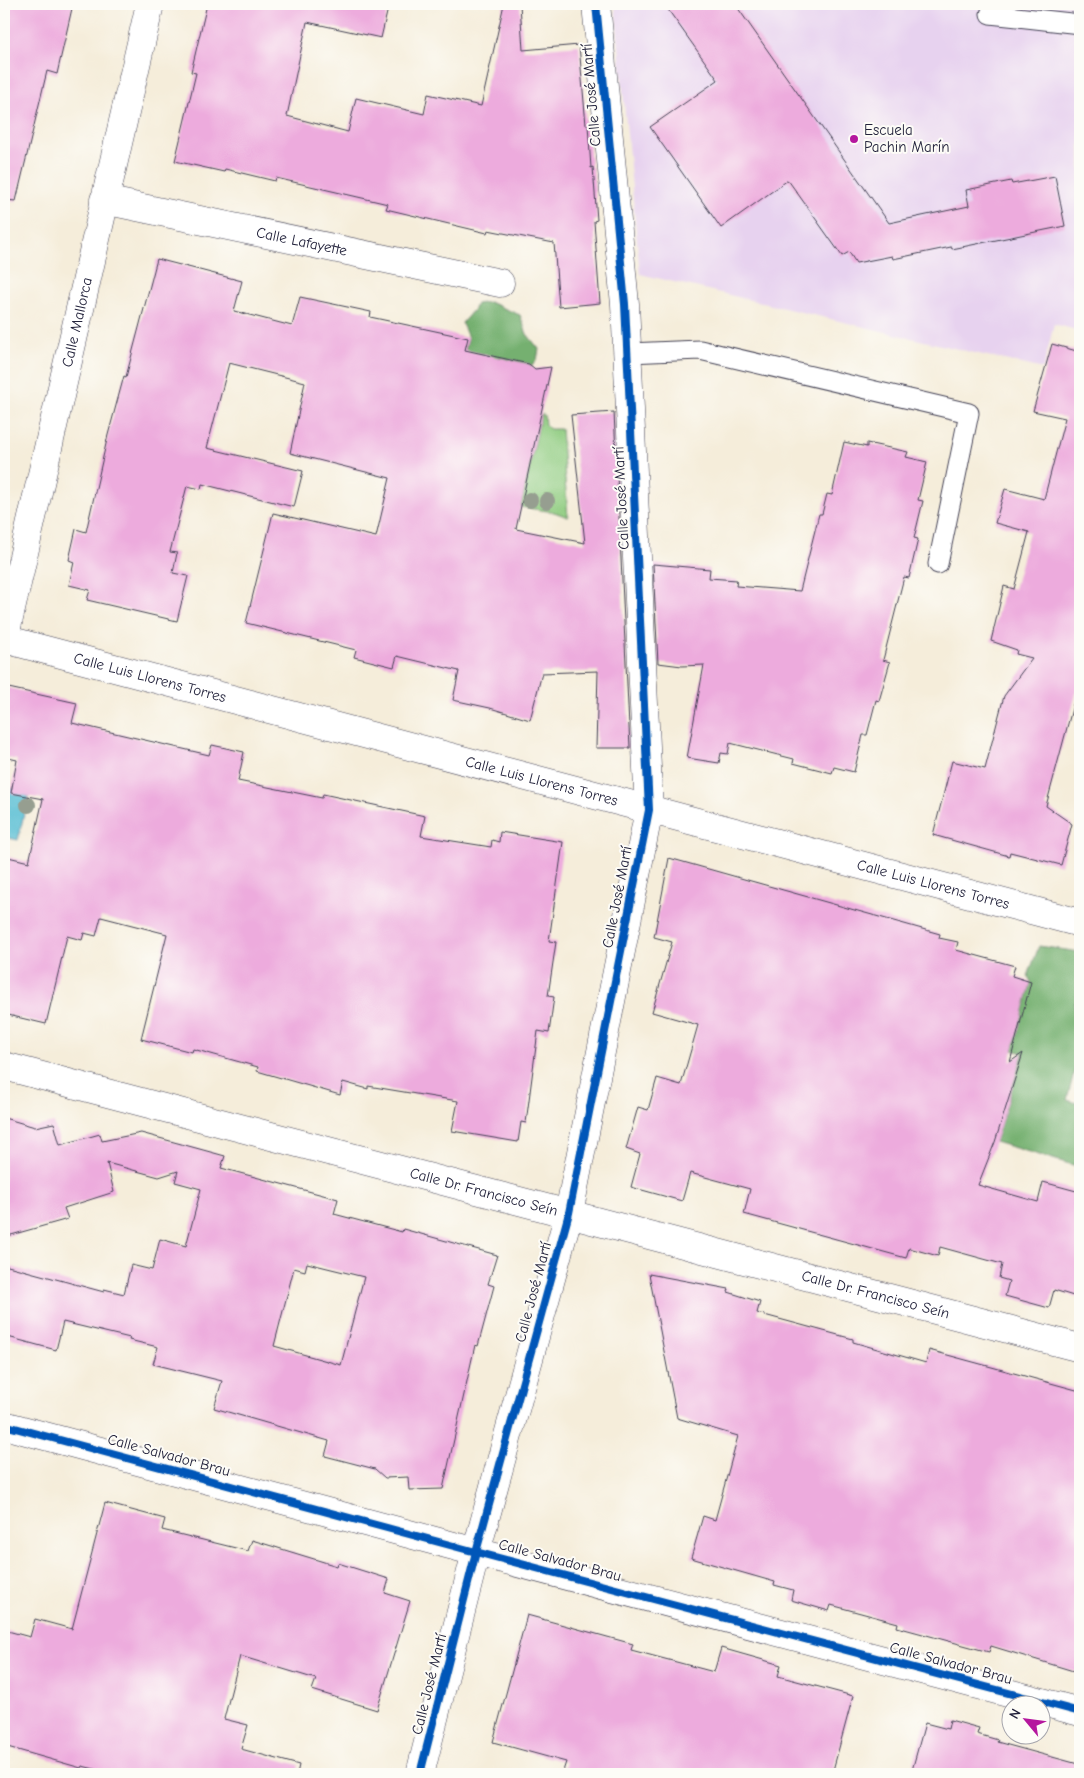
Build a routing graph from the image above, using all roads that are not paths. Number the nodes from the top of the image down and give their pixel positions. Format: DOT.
graph roads {
  1 [pos="150,4"];
  2 [pos="596,4"];
  3 [pos="990,14"];
  4 [pos="1080,24"];
  5 [pos="104,200"];
  6 [pos="500,283"];
  7 [pos="628,353"];
  8 [pos="938,564"];
  9 [pos="4,640"];
  10 [pos="649,810"];
  11 [pos="1080,922"];
  12 [pos="4,1066"];
  13 [pos="569,1213"];
  14 [pos="1080,1348"];
  15 [pos="4,1425"];
  16 [pos="476,1552"];
  17 [pos="1080,1712"];
  18 [pos="420,1774"];
  1 -- 5 [label="street, Calle Mallorca"];
  2 -- 7 [label="street, Calle José Martí"];
  3 -- 4 [label="lane"];
  5 -- 6 [label="street, Calle Lafayette"];
  5 -- 9 [label="street, Calle Mallorca"];
  7 -- 8 [label="lane"];
  7 -- 10 [label="street, Calle José Martí"];
  9 -- 10 [label="street, Calle Luis Llorens Torres"];
  10 -- 11 [label="street, Calle Luis Llorens Torres"];
  10 -- 13 [label="street, Calle José Martí"];
  12 -- 13 [label="street, Calle Dr. Francisco Seín"];
  13 -- 14 [label="street, Calle Dr. Francisco Seín"];
  13 -- 16 [label="street, Calle José Martí"];
  15 -- 16 [label="street, Calle Salvador Brau"];
  16 -- 17 [label="street, Calle Salvador Brau"];
  16 -- 18 [label="street, Calle José Martí"];
}
